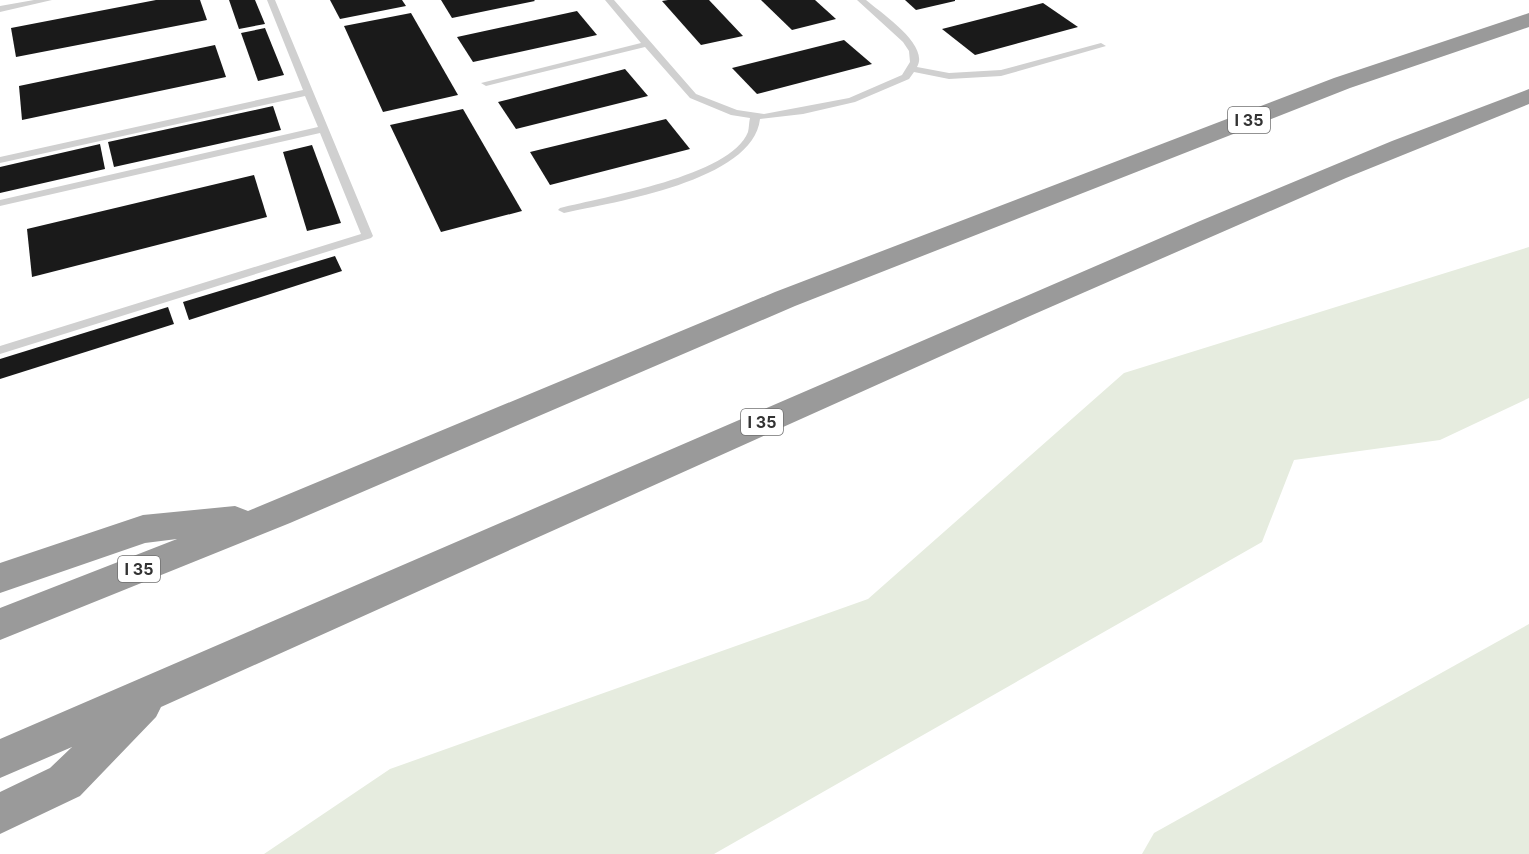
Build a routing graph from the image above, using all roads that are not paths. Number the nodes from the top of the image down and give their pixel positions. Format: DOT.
graph roads {
  1 [pos="48,0"];
  2 [pos="271,0"];
  3 [pos="609,0"];
  4 [pos="861,0"];
  5 [pos="0,9"];
  6 [pos="1529,20"];
  7 [pos="647,44"];
  8 [pos="1101,46"];
  9 [pos="911,69"];
  10 [pos="486,83"];
  11 [pos="308,92"];
  12 [pos="1529,96"];
  13 [pos="755,116"];
  14 [pos="323,129"];
  15 [pos="0,160"];
  16 [pos="0,203"];
  17 [pos="564,210"];
  18 [pos="0,350"];
  19 [pos="278,514"];
  20 [pos="0,578"];
  21 [pos="0,624"];
  22 [pos="154,692"];
  23 [pos="0,759"];
  24 [pos="0,814"];
  1 -- 5 [label="lane"];
  2 -- 11 [label="lane"];
  3 -- 7 [label="lane"];
  4 -- 9 [label="lane"];
  6 -- 19 [label="highway, I 35"];
  7 -- 10 [label="lane"];
  7 -- 13 [label="lane"];
  8 -- 9 [label="lane"];
  9 -- 13 [label="lane"];
  11 -- 14 [label="lane"];
  11 -- 15 [label="lane"];
  12 -- 22 [label="highway, I 35"];
  13 -- 17 [label="lane"];
  14 -- 16 [label="lane"];
  14 -- 18 [label="lane"];
  19 -- 20 [label="highway"];
  19 -- 21 [label="highway, I 35"];
  22 -- 23 [label="highway, I 35"];
  22 -- 24 [label="highway"];
}
